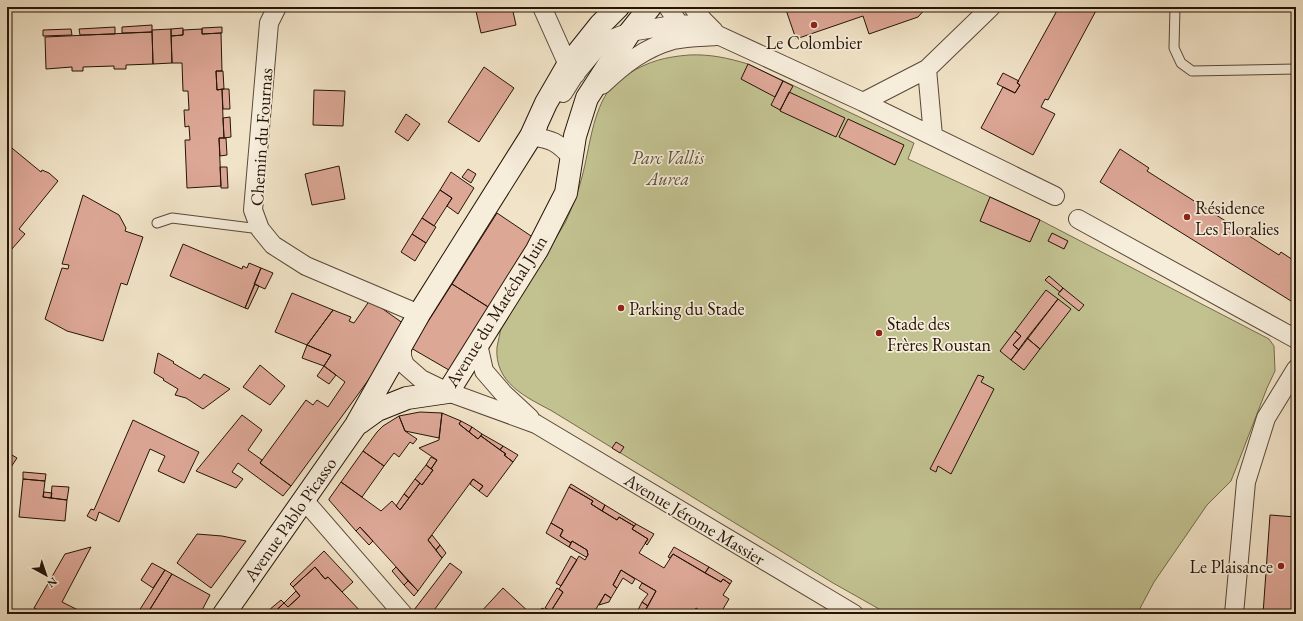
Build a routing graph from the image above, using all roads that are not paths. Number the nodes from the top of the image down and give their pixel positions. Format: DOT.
graph roads {
  1 [pos="277,7"];
  2 [pos="542,7"];
  3 [pos="618,7"];
  4 [pos="650,7"];
  5 [pos="668,7"];
  6 [pos="693,7"];
  7 [pos="992,7"];
  8 [pos="1175,7"];
  9 [pos="679,24"];
  10 [pos="630,32"];
  11 [pos="719,36"];
  12 [pos="692,37"];
  13 [pos="572,69"];
  14 [pos="1296,69"];
  15 [pos="927,70"];
  16 [pos="587,98"];
  17 [pos="863,102"];
  18 [pos="531,136"];
  19 [pos="933,136"];
  20 [pos="572,158"];
  21 [pos="1055,196"];
  22 [pos="1078,219"];
  23 [pos="157,223"];
  24 [pos="260,229"];
  25 [pos="419,314"];
  26 [pos="1296,339"];
  27 [pos="402,344"];
  28 [pos="478,344"];
  29 [pos="1296,369"];
  30 [pos="448,392"];
  31 [pos="536,424"];
  32 [pos="356,425"];
  33 [pos="304,500"];
  34 [pos="224,614"];
  35 [pos="403,614"];
  36 [pos="854,614"];
  37 [pos="1234,614"];
  1 -- 24 [label="street, Chemin du Fournas"];
  2 -- 13 [label="street"];
  3 -- 13 [label="main road, Avenue du Maréchal Juin"];
  4 -- 10 [label="main road, Avenue du Maréchal Juin"];
  5 -- 9 [label="street"];
  6 -- 11 [label="street"];
  7 -- 15 [label="street"];
  8 -- 14 [label="lane"];
  9 -- 10 [label="street"];
  9 -- 11 [label="street"];
  9 -- 12 [label="street"];
  10 -- 13 [label="street, Avenue du Maréchal Juin"];
  10 -- 16 [label="main road, Avenue du Maréchal Juin"];
  11 -- 12 [label="street"];
  11 -- 17 [label="street"];
  12 -- 16 [label="street"];
  13 -- 16 [label="street"];
  13 -- 18 [label="main road, Avenue du Maréchal Juin"];
  15 -- 17 [label="street"];
  15 -- 19 [label="street"];
  16 -- 20 [label="main road, Avenue du Maréchal Juin"];
  17 -- 19 [label="street"];
  18 -- 20 [label="street"];
  18 -- 25 [label="main road, Avenue du Maréchal Juin"];
  19 -- 21 [label="street"];
  20 -- 28 [label="main road, Avenue du Maréchal Juin"];
  22 -- 26 [label="street"];
  23 -- 24 [label="lane"];
  24 -- 25 [label="street, Chemin du Fournas"];
  25 -- 27 [label="main road, Avenue du Maréchal Juin"];
  27 -- 30 [label="street, Avenue Jérome Massier"];
  27 -- 32 [label="main road, Avenue du Maréchal Juin"];
  28 -- 30 [label="main road, Avenue du Maréchal Juin"];
  28 -- 31 [label="street, Avenue Jérome Massier"];
  29 -- 37 [label="street"];
  30 -- 31 [label="street, Avenue Jérome Massier"];
  30 -- 32 [label="main road, Avenue du Maréchal Juin"];
  31 -- 36 [label="street, Avenue Jérome Massier"];
  32 -- 33 [label="main road, Avenue Pablo Picasso"];
  33 -- 34 [label="main road, Avenue Pablo Picasso"];
  33 -- 35 [label="street"];
}
